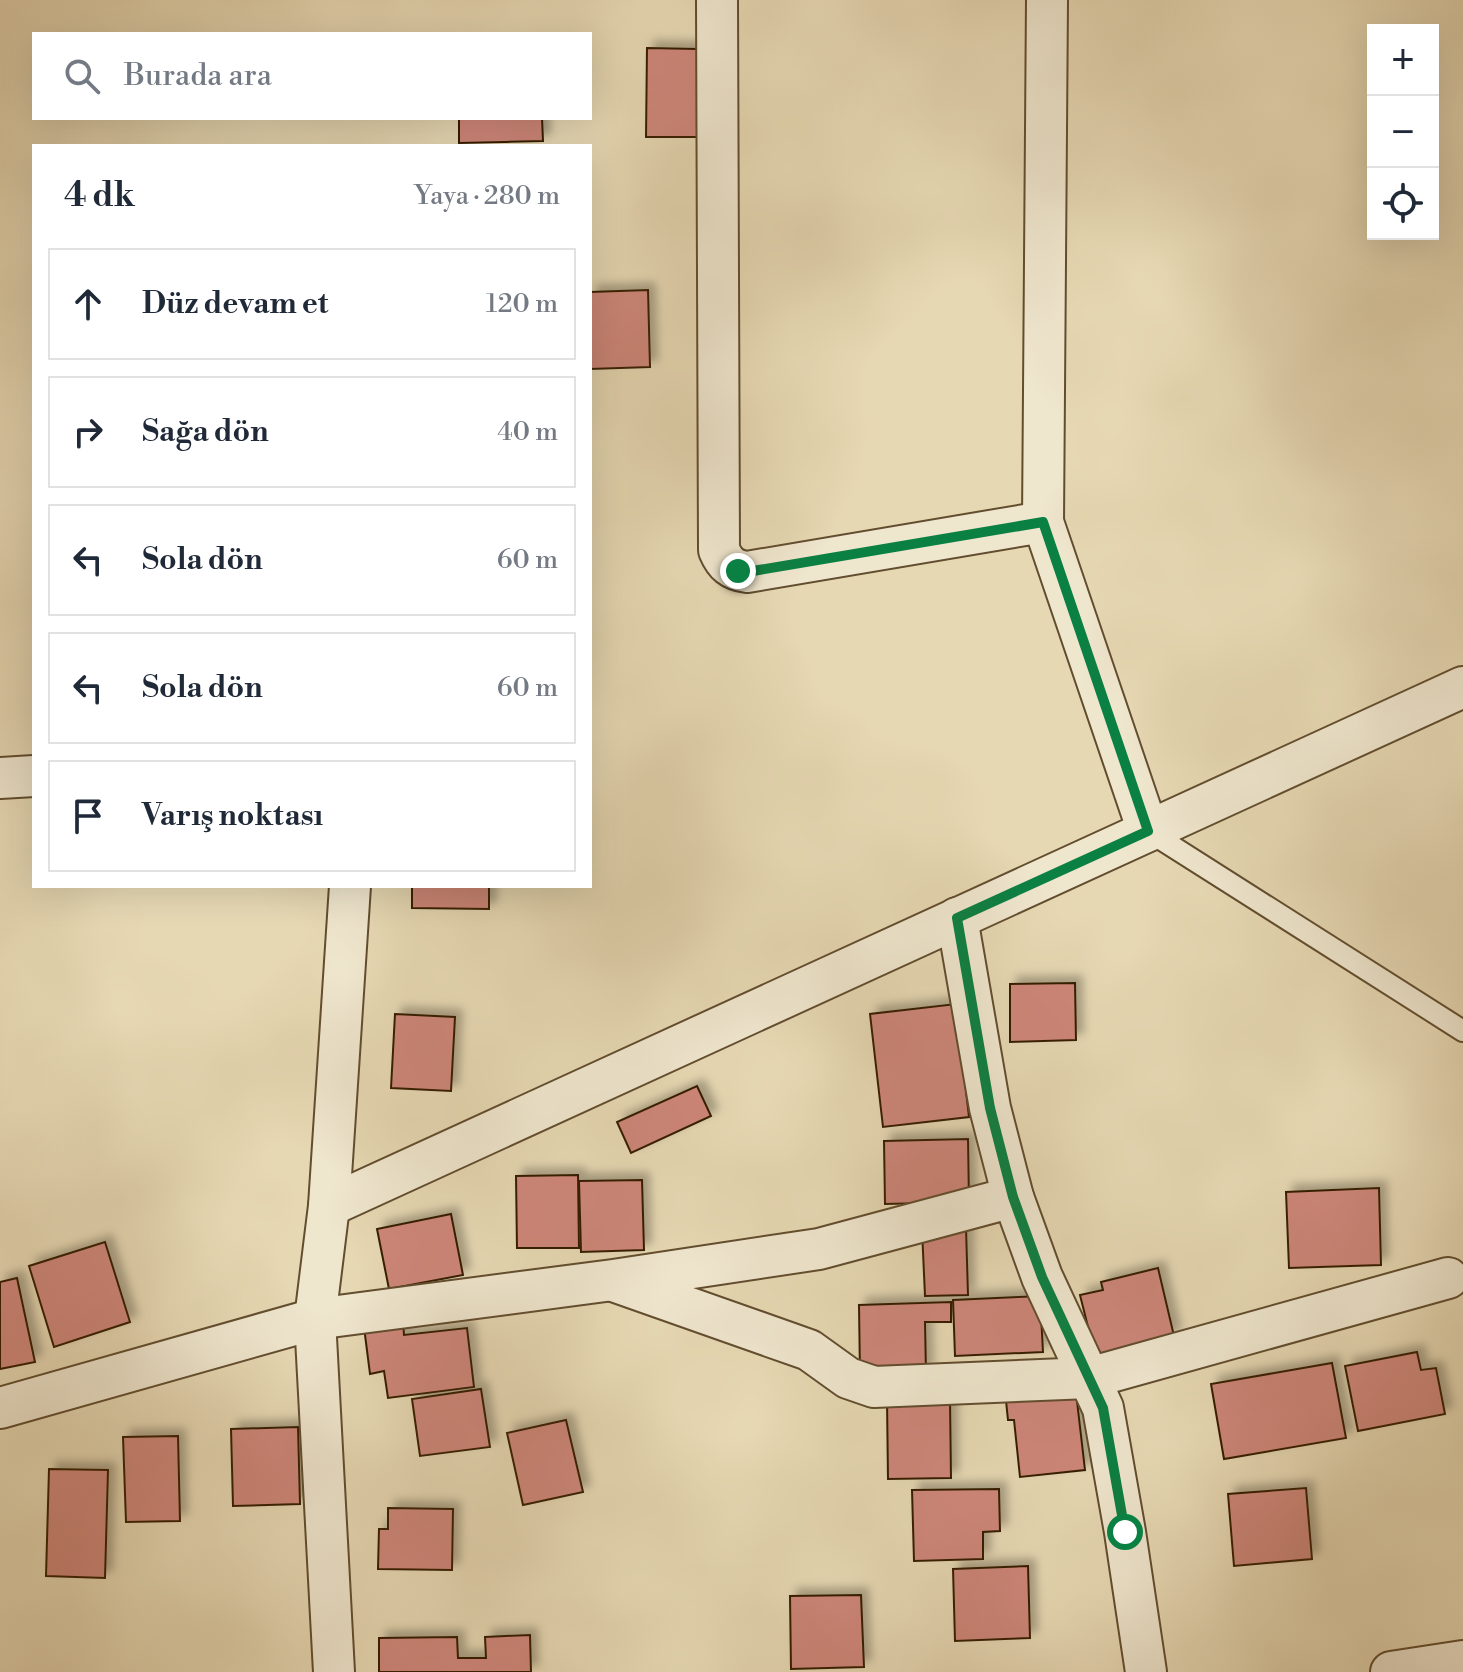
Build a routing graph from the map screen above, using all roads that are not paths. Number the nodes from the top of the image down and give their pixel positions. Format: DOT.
graph roads {
  1 [pos="1047,0"];
  2 [pos="726,1"];
  3 [pos="1043,522"];
  4 [pos="1463,687"];
  5 [pos="32,776"];
  6 [pos="0,778"];
  7 [pos="1148,831"];
  8 [pos="350,888"];
  9 [pos="957,918"];
  10 [pos="1463,1031"];
  11 [pos="1013,1197"];
  12 [pos="329,1206"];
  13 [pos="1448,1278"];
  14 [pos="613,1280"];
  15 [pos="315,1319"];
  16 [pos="1089,1378"];
  17 [pos="0,1408"];
  18 [pos="1463,1661"];
  19 [pos="334,1672"];
  20 [pos="1146,1672"];
  21 [pos="1391,1672"];
  1 -- 3 [label="street"];
  2 -- 3 [label="street"];
  3 -- 7 [label="street"];
  4 -- 7 [label="street"];
  5 -- 6 [label="street"];
  7 -- 9 [label="street"];
  7 -- 10 [label="lane"];
  8 -- 12 [label="street"];
  9 -- 11 [label="street"];
  9 -- 12 [label="street"];
  11 -- 14 [label="street"];
  11 -- 16 [label="street"];
  12 -- 15 [label="street"];
  13 -- 16 [label="street"];
  14 -- 15 [label="street"];
  14 -- 16 [label="street"];
  15 -- 17 [label="street"];
  15 -- 19 [label="street"];
  16 -- 20 [label="street"];
  18 -- 21 [label="street"];
}
